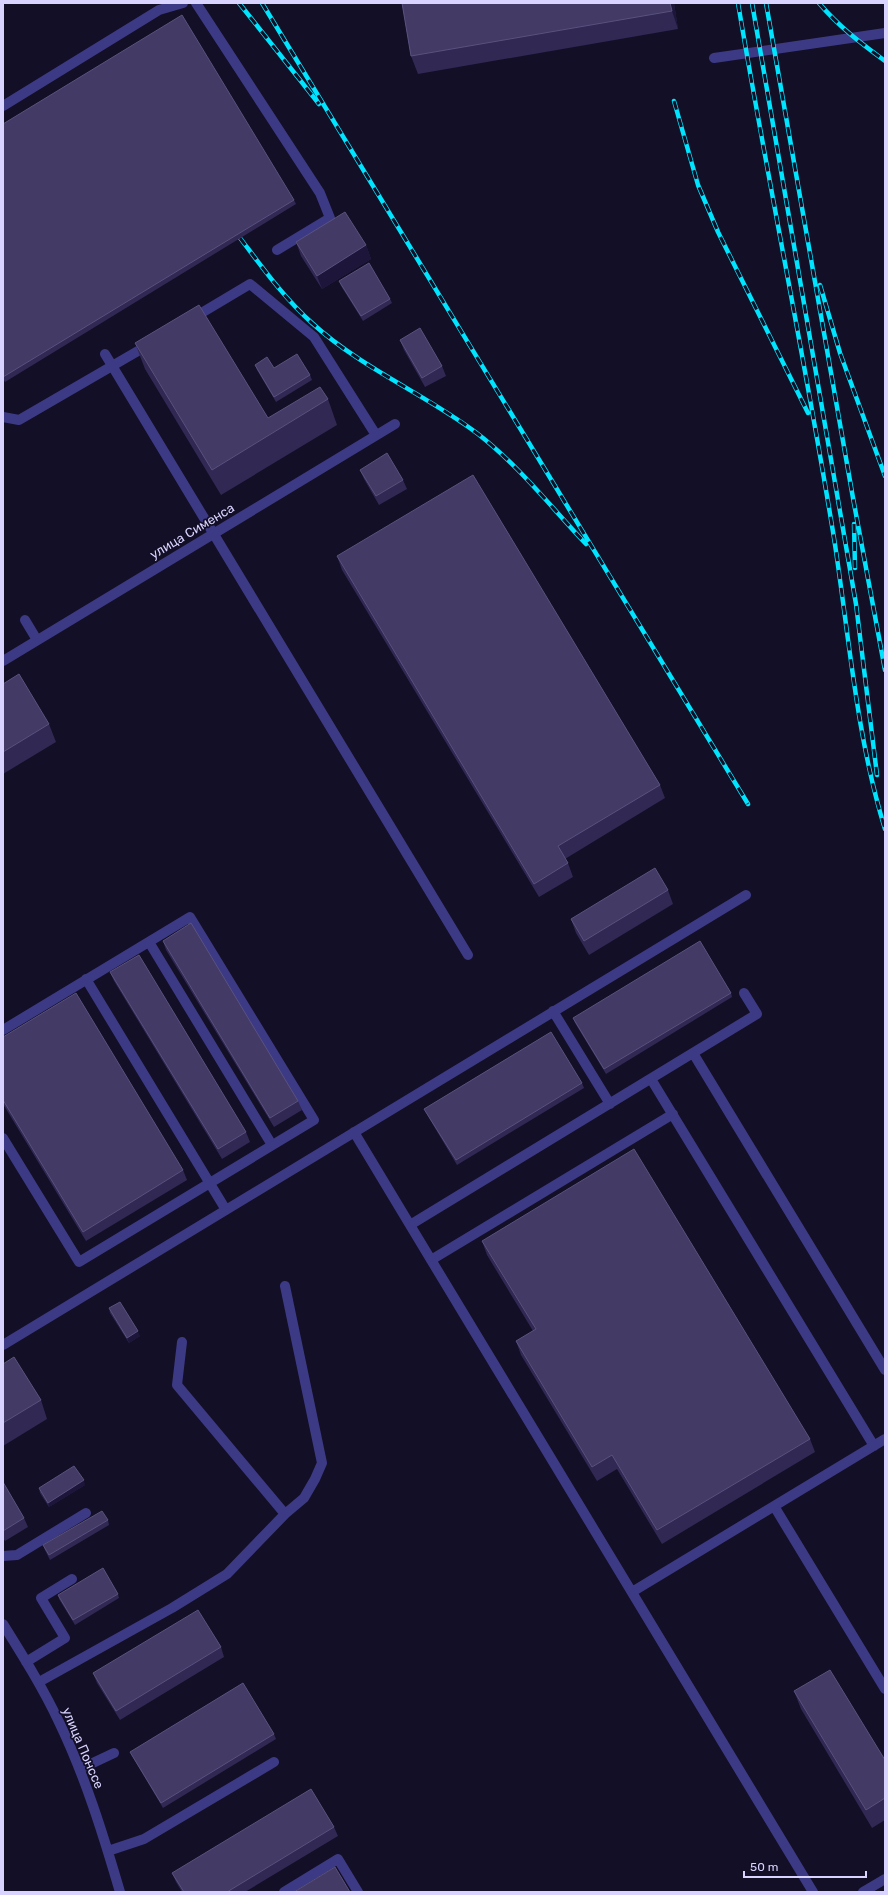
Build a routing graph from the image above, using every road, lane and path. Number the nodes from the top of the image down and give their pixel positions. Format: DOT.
graph roads {
  1 [pos="182,3"];
  2 [pos="196,3"];
  3 [pos="885,32"];
  4 [pos="714,58"];
  5 [pos="3,106"];
  6 [pos="277,250"];
  7 [pos="184,323"];
  8 [pos="158,339"];
  9 [pos="105,354"];
  10 [pos="112,366"];
  11 [pos="3,417"];
  12 [pos="395,424"];
  13 [pos="376,435"];
  14 [pos="212,534"];
  15 [pos="25,620"];
  16 [pos="37,640"];
  17 [pos="3,661"];
  18 [pos="746,894"];
  19 [pos="149,942"];
  20 [pos="468,955"];
  21 [pos="86,979"];
  22 [pos="744,993"];
  23 [pos="553,1011"];
  24 [pos="3,1030"];
  25 [pos="693,1053"];
  26 [pos="651,1079"];
  27 [pos="610,1104"];
  28 [pos="673,1114"];
  29 [pos="354,1132"];
  30 [pos="3,1138"];
  31 [pos="272,1145"];
  32 [pos="210,1183"];
  33 [pos="226,1210"];
  34 [pos="410,1225"];
  35 [pos="431,1260"];
  36 [pos="285,1286"];
  37 [pos="182,1342"];
  38 [pos="3,1346"];
  39 [pos="885,1370"];
  40 [pos="885,1439"];
  41 [pos="874,1446"];
  42 [pos="774,1506"];
  43 [pos="86,1513"];
  44 [pos="285,1514"];
  45 [pos="3,1556"];
  46 [pos="72,1579"];
  47 [pos="632,1592"];
  48 [pos="3,1624"];
  49 [pos="26,1662"];
  50 [pos="39,1682"];
  51 [pos="885,1689"];
  52 [pos="114,1753"];
  53 [pos="274,1762"];
  54 [pos="80,1769"];
  55 [pos="108,1852"];
  56 [pos="885,1879"];
  57 [pos="120,1892"];
  58 [pos="284,1892"];
  59 [pos="358,1892"];
  60 [pos="813,1892"];
  61 [pos="863,1892"];
  1 -- 5 [label="street"];
  2 -- 6 [label="street"];
  3 -- 4 [label="street"];
  7 -- 13 [label="street"];
  8 -- 10 [label="street"];
  9 -- 10 [label="street"];
  10 -- 11 [label="street"];
  10 -- 14 [label="street"];
  12 -- 13 [label="street, улица Сименса"];
  13 -- 14 [label="street, улица Сименса"];
  14 -- 16 [label="street, улица Сименса"];
  14 -- 20 [label="street"];
  15 -- 16 [label="street"];
  16 -- 17 [label="street, улица Сименса"];
  18 -- 23 [label="street"];
  19 -- 21 [label="street"];
  19 -- 31 [label="street"];
  19 -- 31 [label="street"];
  21 -- 24 [label="street"];
  21 -- 32 [label="street"];
  22 -- 25 [label="street"];
  23 -- 27 [label="street"];
  23 -- 29 [label="street"];
  25 -- 26 [label="street"];
  25 -- 39 [label="street"];
  26 -- 27 [label="street"];
  26 -- 28 [label="street"];
  27 -- 34 [label="street"];
  28 -- 35 [label="street"];
  28 -- 41 [label="street"];
  29 -- 33 [label="street"];
  29 -- 34 [label="street"];
  30 -- 32 [label="street"];
  31 -- 32 [label="street"];
  32 -- 33 [label="street"];
  33 -- 38 [label="street"];
  34 -- 35 [label="street"];
  35 -- 47 [label="street"];
  36 -- 44 [label="street"];
  37 -- 44 [label="street"];
  40 -- 41 [label="street"];
  41 -- 42 [label="street"];
  42 -- 47 [label="street"];
  42 -- 51 [label="street"];
  43 -- 45 [label="street"];
  44 -- 50 [label="street"];
  46 -- 49 [label="street"];
  47 -- 60 [label="street"];
  48 -- 49 [label="street, улица Понссе"];
  49 -- 50 [label="street, улица Понссе"];
  50 -- 54 [label="street, улица Понссе"];
  52 -- 54 [label="street"];
  53 -- 55 [label="street"];
  54 -- 55 [label="street, улица Понссе"];
  55 -- 57 [label="street, улица Понссе"];
  56 -- 61 [label="street"];
  58 -- 59 [label="street"];
}
